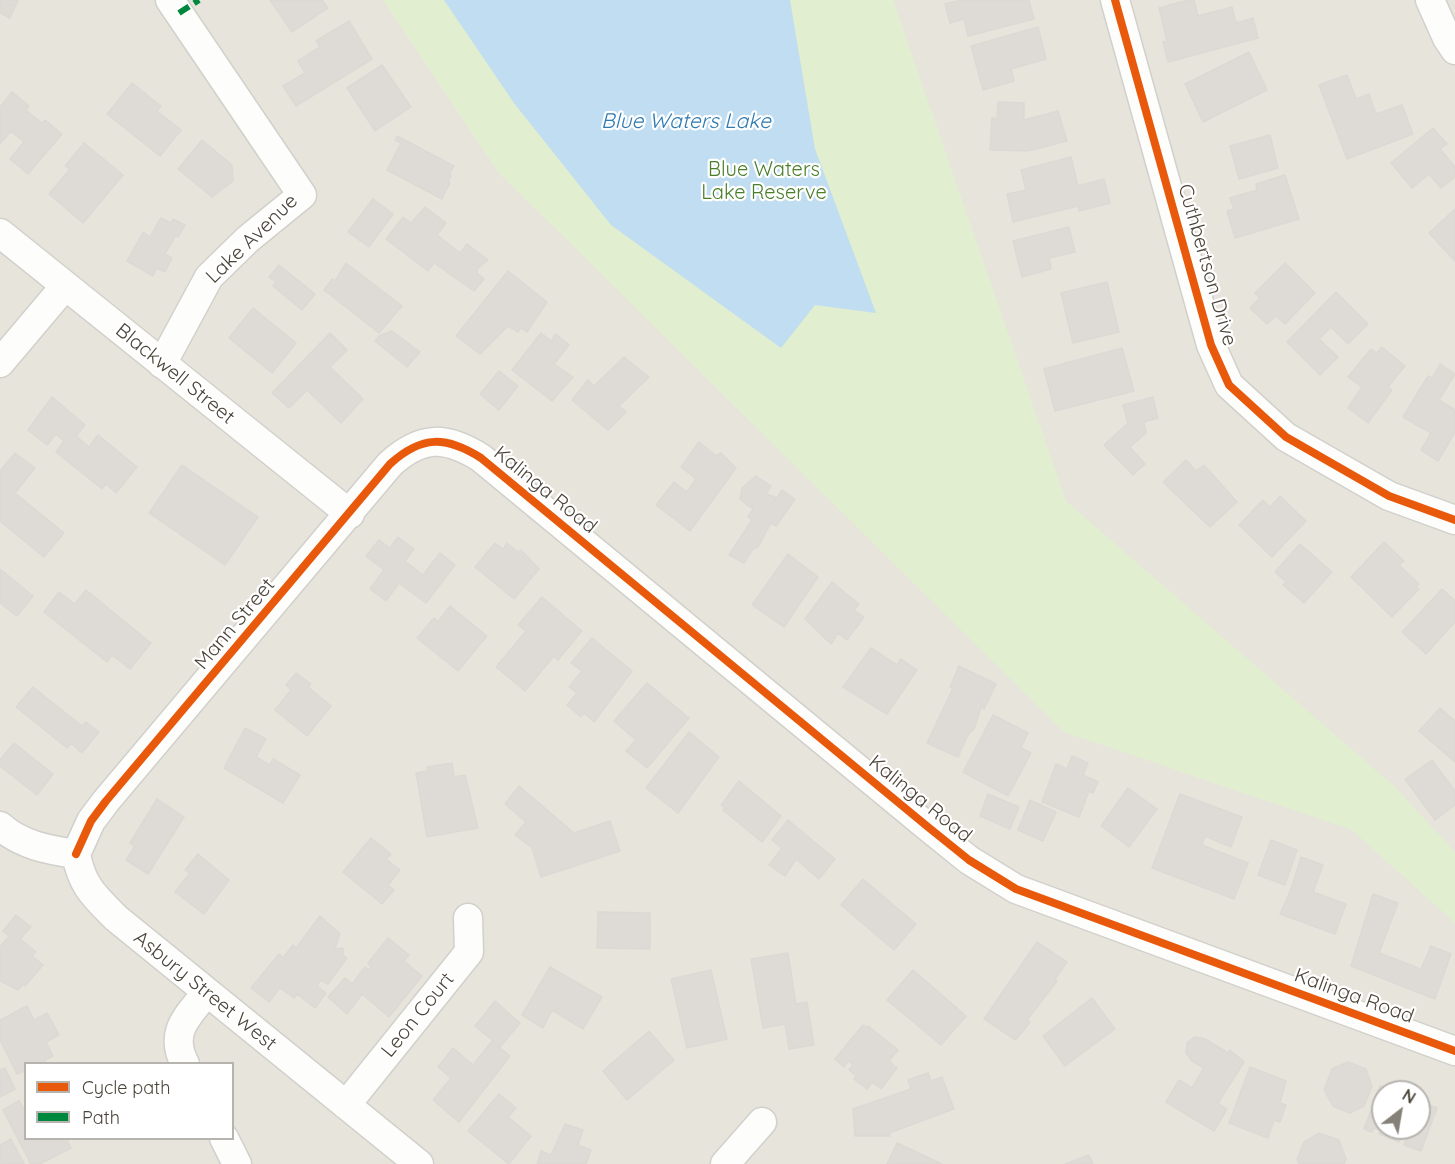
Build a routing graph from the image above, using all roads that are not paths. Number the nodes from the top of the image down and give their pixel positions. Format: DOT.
graph roads {
  1 [pos="170,0"];
  2 [pos="1115,0"];
  3 [pos="1430,0"];
  4 [pos="1455,50"];
  5 [pos="0,233"];
  6 [pos="65,286"];
  7 [pos="0,363"];
  8 [pos="162,364"];
  9 [pos="441,442"];
  10 [pos="350,514"];
  11 [pos="1455,520"];
  12 [pos="0,826"];
  13 [pos="76,854"];
  14 [pos="468,918"];
  15 [pos="207,992"];
  16 [pos="1455,1051"];
  17 [pos="184,1062"];
  18 [pos="346,1105"];
  19 [pos="762,1122"];
  20 [pos="225,1140"];
  21 [pos="237,1164"];
  22 [pos="419,1164"];
  23 [pos="725,1164"];
  1 -- 8 [label="street, Lake Avenue"];
  2 -- 11 [label="street, Cuthbertson Drive"];
  3 -- 4 [label="street"];
  5 -- 6 [label="street, Blackwell Street"];
  6 -- 7 [label="street"];
  6 -- 8 [label="street, Blackwell Street"];
  8 -- 10 [label="street, Blackwell Street"];
  9 -- 10 [label="street, Mann Street"];
  9 -- 16 [label="street, Kalinga Road"];
  10 -- 13 [label="street, Mann Street"];
  12 -- 13 [label="street"];
  13 -- 15 [label="street, Asbury Street West"];
  14 -- 18 [label="street, Leon Court"];
  15 -- 17 [label="street"];
  15 -- 18 [label="street, Asbury Street West"];
  18 -- 22 [label="street, Asbury Street West"];
  19 -- 23 [label="street"];
  20 -- 21 [label="street"];
}
